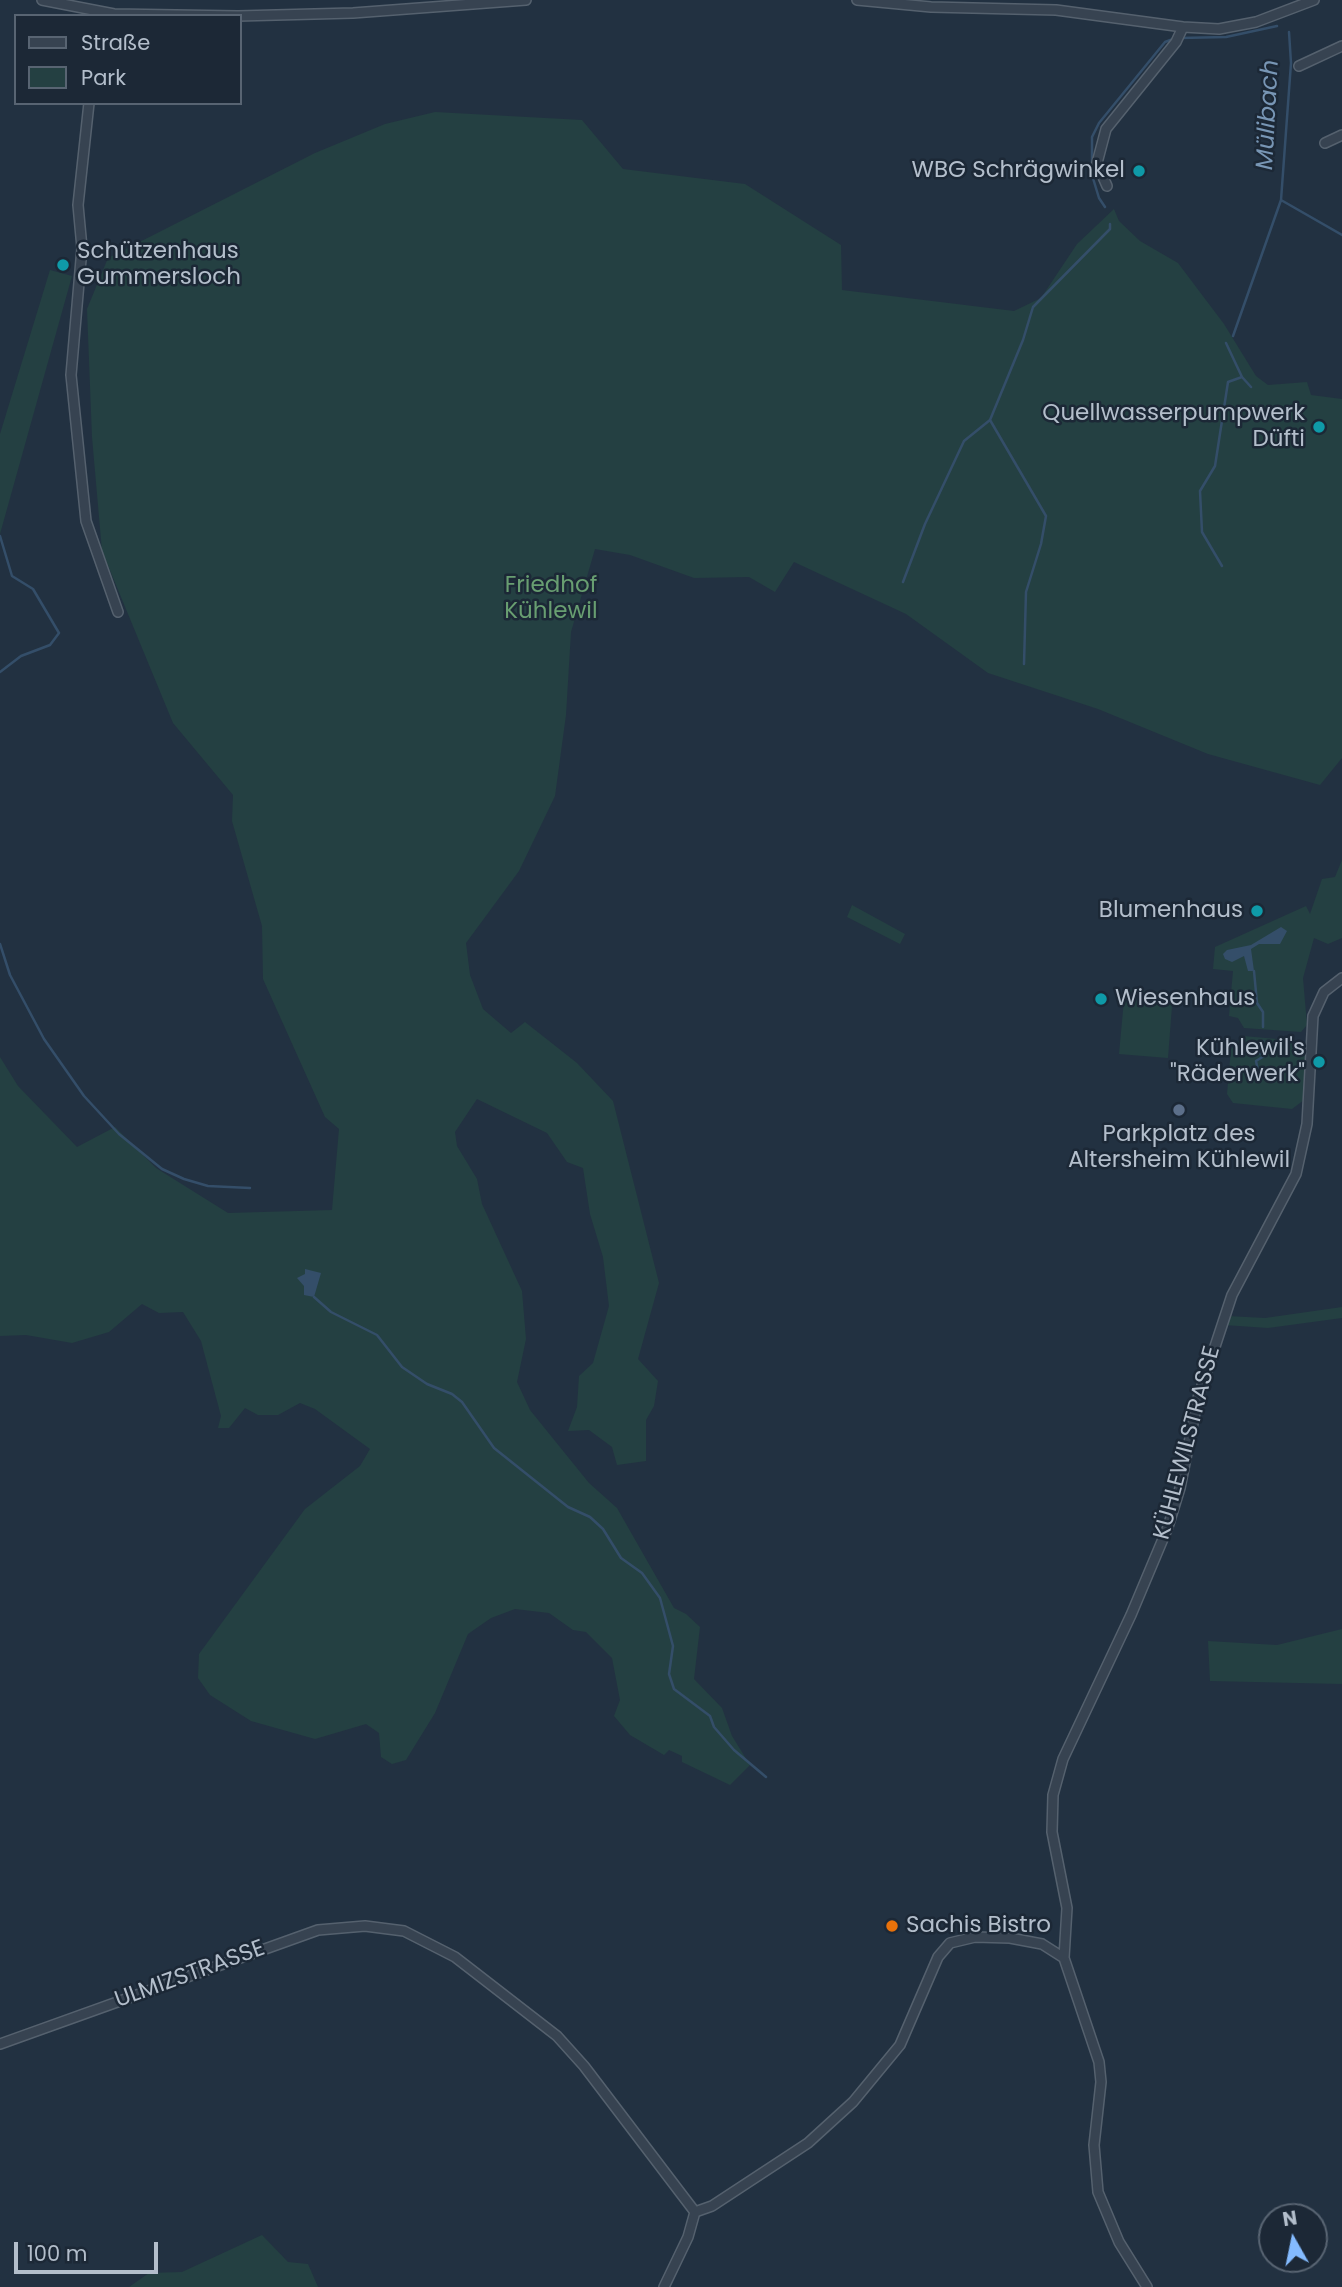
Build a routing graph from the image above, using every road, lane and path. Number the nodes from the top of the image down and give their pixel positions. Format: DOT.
graph roads {
  1 [pos="42,0"];
  2 [pos="526,0"];
  3 [pos="858,0"];
  4 [pos="1314,0"];
  5 [pos="520,1"];
  6 [pos="72,11"];
  7 [pos="102,14"];
  8 [pos="232,14"];
  9 [pos="1180,34"];
  10 [pos="1342,46"];
  11 [pos="1299,66"];
  12 [pos="89,105"];
  13 [pos="1342,135"];
  14 [pos="1325,143"];
  15 [pos="1107,186"];
  16 [pos="118,612"];
  17 [pos="1342,978"];
  18 [pos="1065,1930"];
  19 [pos="1042,1944"];
  20 [pos="1065,1958"];
  21 [pos="0,2044"];
  22 [pos="695,2212"];
  23 [pos="664,2287"];
  24 [pos="1147,2287"];
  1 -- 6 [label="street"];
  2 -- 5 [label="street"];
  3 -- 9 [label="street"];
  4 -- 9 [label="street"];
  5 -- 8 [label="street"];
  6 -- 7 [label="street"];
  9 -- 15 [label="street"];
  10 -- 11 [label="street"];
  12 -- 16 [label="street"];
  13 -- 14 [label="street"];
  17 -- 18 [label="street, KÜHLEWILSTRASSE"];
  18 -- 19 [label="street"];
  18 -- 20 [label="street, KÜHLEWILSTRASSE"];
  19 -- 20 [label="street"];
  19 -- 22 [label="street"];
  20 -- 24 [label="street, KÜHLEWILSTRASSE"];
  21 -- 22 [label="street, ULMIZSTRASSE"];
  22 -- 23 [label="street"];
}
